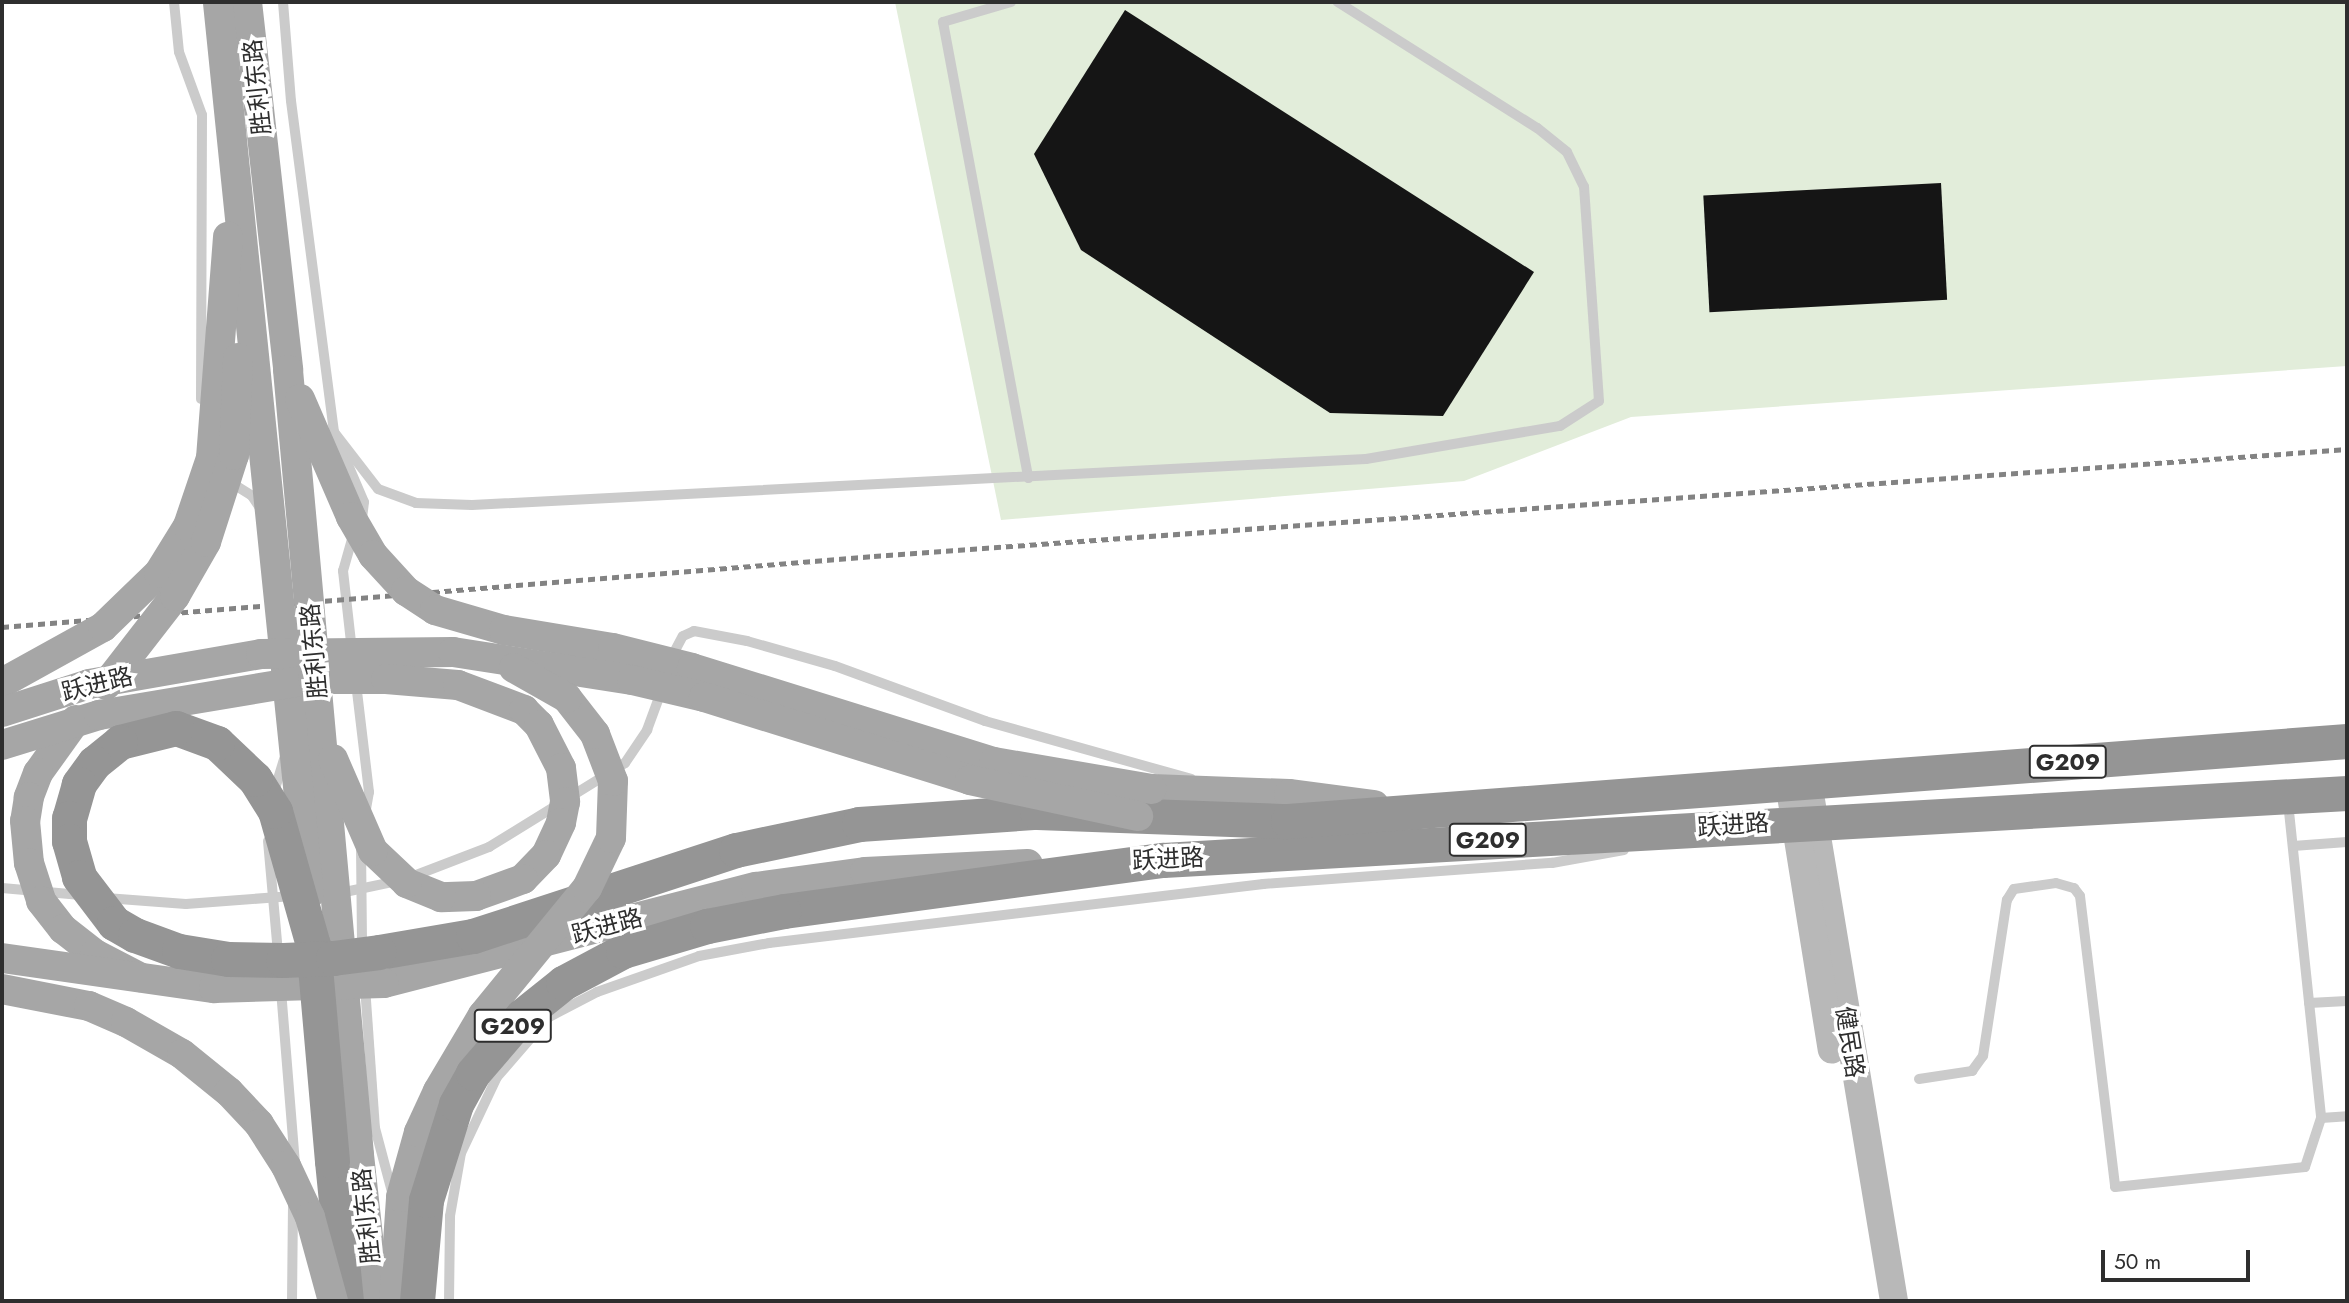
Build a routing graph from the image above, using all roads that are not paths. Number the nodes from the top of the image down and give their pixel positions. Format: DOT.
graph roads {
  1 [pos="174,2"];
  2 [pos="230,2"];
  3 [pos="283,2"];
  4 [pos="1011,2"];
  5 [pos="1338,2"];
  6 [pos="228,93"];
  7 [pos="229,229"];
  8 [pos="288,370"];
  9 [pos="334,432"];
  10 [pos="1028,478"];
  11 [pos="491,657"];
  12 [pos="2,683"];
  13 [pos="2,712"];
  14 [pos="321,729"];
  15 [pos="2347,741"];
  16 [pos="2,745"];
  17 [pos="1799,783"];
  18 [pos="1235,793"];
  19 [pos="2347,793"];
  20 [pos="2287,797"];
  21 [pos="1149,808"];
  22 [pos="1416,811"];
  23 [pos="1803,821"];
  24 [pos="2347,842"];
  25 [pos="1659,844"];
  26 [pos="2293,846"];
  27 [pos="1632,849"];
  28 [pos="1163,860"];
  29 [pos="2,888"];
  30 [pos="361,891"];
  31 [pos="273,898"];
  32 [pos="313,944"];
  33 [pos="2,958"];
  34 [pos="381,967"];
  35 [pos="139,977"];
  36 [pos="2,989"];
  37 [pos="2347,1002"];
  38 [pos="2309,1003"];
  39 [pos="1919,1079"];
  40 [pos="2347,1116"];
  41 [pos="2321,1118"];
  42 [pos="450,1216"];
  43 [pos="292,1301"];
  44 [pos="333,1301"];
  45 [pos="346,1301"];
  46 [pos="375,1301"];
  47 [pos="394,1301"];
  48 [pos="417,1301"];
  49 [pos="449,1301"];
  50 [pos="1875,1301"];
  51 [pos="1894,1301"];
  1 -- 31 [label="lane"];
  2 -- 6 [label="main road, 胜利东路, bridge"];
  2 -- 8 [label="main road, 胜利东路, bridge"];
  3 -- 9 [label="lane"];
  4 -- 10 [label="lane"];
  5 -- 10 [label="lane"];
  6 -- 7 [label="main road, bridge"];
  6 -- 32 [label="main road, 胜利东路, bridge"];
  7 -- 12 [label="main road, bridge"];
  7 -- 35 [label="main road, bridge"];
  8 -- 14 [label="main road, 胜利东路, bridge"];
  8 -- 21 [label="main road, bridge"];
  9 -- 10 [label="lane"];
  9 -- 30 [label="lane"];
  11 -- 13 [label="main road, 跃进路, bridge"];
  11 -- 21 [label="main road, 跃进路, bridge"];
  11 -- 47 [label="main road, bridge"];
  14 -- 16 [label="main road, bridge"];
  14 -- 46 [label="main road, 胜利东路, bridge"];
  15 -- 17 [label="highway, 跃进路 / G209"];
  17 -- 22 [label="highway, 跃进路 / G209"];
  17 -- 23 [label="main road, 健民路"];
  18 -- 21 [label="main road"];
  18 -- 22 [label="main road"];
  18 -- 30 [label="lane"];
  19 -- 20 [label="highway, 跃进路 / G209"];
  20 -- 23 [label="highway, 跃进路 / G209"];
  20 -- 26 [label="lane"];
  21 -- 22 [label="highway, 跃进路 / G209"];
  21 -- 34 [label="highway, G209, bridge"];
  23 -- 25 [label="lane"];
  23 -- 28 [label="highway, 跃进路 / G209"];
  23 -- 50 [label="main road, 健民路"];
  23 -- 51 [label="main road, 健民路"];
  24 -- 26 [label="lane"];
  26 -- 38 [label="lane"];
  27 -- 42 [label="lane"];
  28 -- 34 [label="main road, 跃进路"];
  28 -- 48 [label="highway, G209, bridge"];
  29 -- 31 [label="lane"];
  30 -- 31 [label="lane"];
  30 -- 42 [label="lane"];
  31 -- 43 [label="lane"];
  32 -- 34 [label="highway, G209, bridge"];
  32 -- 45 [label="highway, 胜利东路 / G209, bridge"];
  33 -- 35 [label="main road, 跃进路, bridge"];
  34 -- 35 [label="main road, 跃进路, bridge"];
  36 -- 44 [label="main road, bridge"];
  37 -- 38 [label="lane"];
  38 -- 41 [label="lane"];
  39 -- 41 [label="lane"];
  40 -- 41 [label="lane"];
  42 -- 49 [label="lane"];
}
